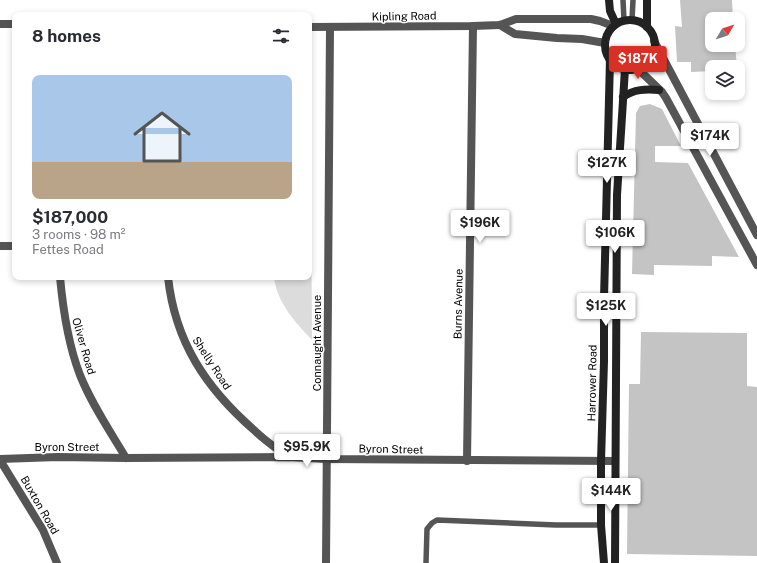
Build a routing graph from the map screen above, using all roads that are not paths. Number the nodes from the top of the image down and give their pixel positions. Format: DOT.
graph roads {
  1 [pos="609,0"];
  2 [pos="623,0"];
  3 [pos="633,0"];
  4 [pos="647,0"];
  5 [pos="622,23"];
  6 [pos="0,24"];
  7 [pos="12,24"];
  8 [pos="500,25"];
  9 [pos="473,26"];
  10 [pos="312,27"];
  11 [pos="647,27"];
  12 [pos="330,28"];
  13 [pos="654,41"];
  14 [pos="605,43"];
  15 [pos="610,59"];
  16 [pos="637,68"];
  17 [pos="624,69"];
  18 [pos="660,90"];
  19 [pos="623,97"];
  20 [pos="757,235"];
  21 [pos="0,246"];
  22 [pos="12,246"];
  23 [pos="757,265"];
  24 [pos="60,280"];
  25 [pos="168,280"];
  26 [pos="604,299"];
  27 [pos="616,299"];
  28 [pos="632,299"];
  29 [pos="288,456"];
  30 [pos="126,458"];
  31 [pos="327,459"];
  32 [pos="0,460"];
  33 [pos="467,461"];
  34 [pos="601,461"];
  35 [pos="615,461"];
  36 [pos="601,525"];
  37 [pos="57,563"];
  38 [pos="326,563"];
  39 [pos="426,563"];
  40 [pos="604,563"];
  41 [pos="615,563"];
  1 -- 5 [label="main road"];
  2 -- 5 [label="lane"];
  3 -- 5 [label="lane"];
  4 -- 11 [label="main road"];
  5 -- 8 [label="street, Kipling Road"];
  5 -- 11 [label="main road"];
  5 -- 14 [label="main road"];
  6 -- 7 [label="street"];
  8 -- 9 [label="street, Kipling Road"];
  8 -- 14 [label="street, Kipling Road"];
  9 -- 12 [label="street, Kipling Road"];
  9 -- 33 [label="street, Burns Avenue"];
  10 -- 12 [label="street, Kipling Road"];
  11 -- 13 [label="main road"];
  12 -- 31 [label="street, Connaught Avenue"];
  13 -- 16 [label="main road"];
  13 -- 20 [label="street"];
  14 -- 15 [label="main road"];
  15 -- 17 [label="main road"];
  15 -- 26 [label="main road, Harrower Road"];
  16 -- 17 [label="main road"];
  16 -- 18 [label="street"];
  17 -- 19 [label="main road, Harrower Road"];
  18 -- 19 [label="main road"];
  18 -- 23 [label="street"];
  19 -- 27 [label="main road, Harrower Road"];
  21 -- 22 [label="street"];
  24 -- 30 [label="street, Oliver Road"];
  25 -- 29 [label="street, Shelly Road"];
  26 -- 27 [label="lane"];
  26 -- 34 [label="main road, Harrower Road"];
  27 -- 28 [label="lane"];
  27 -- 35 [label="main road, Harrower Road"];
  29 -- 30 [label="street, Byron Street"];
  29 -- 31 [label="street, Byron Street"];
  30 -- 32 [label="street, Byron Street"];
  31 -- 33 [label="street, Byron Street"];
  31 -- 38 [label="street, Connaught Avenue"];
  32 -- 37 [label="street, Buxton Road"];
  33 -- 34 [label="street, Byron Street"];
  34 -- 35 [label="street, Byron Street"];
  34 -- 36 [label="main road, Harrower Road"];
  35 -- 41 [label="main road, Harrower Road"];
  36 -- 39 [label="lane"];
  36 -- 40 [label="main road, Harrower Road"];
}
